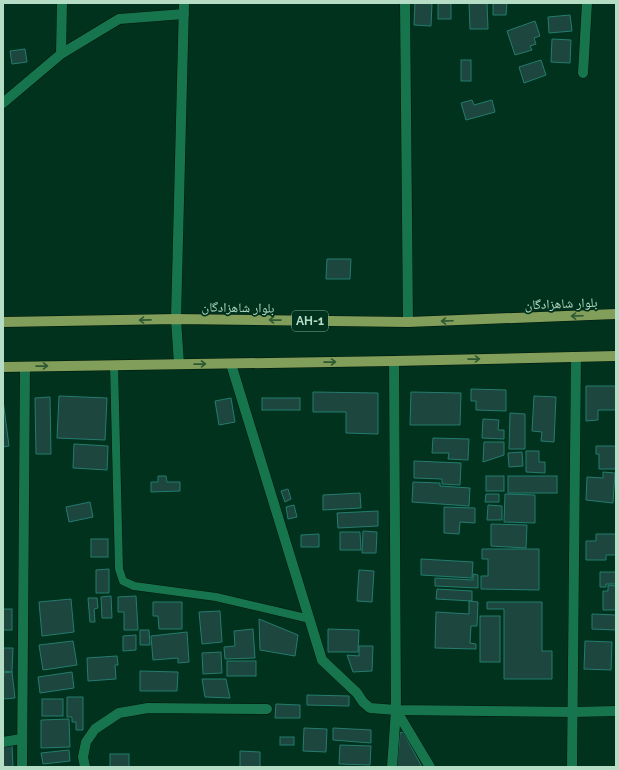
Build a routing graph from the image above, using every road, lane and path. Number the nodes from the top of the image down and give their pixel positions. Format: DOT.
graph roads {
  1 [pos="62,3"];
  2 [pos="184,3"];
  3 [pos="406,3"];
  4 [pos="587,3"];
  5 [pos="184,14"];
  6 [pos="61,54"];
  7 [pos="583,73"];
  8 [pos="3,103"];
  9 [pos="616,314"];
  10 [pos="176,319"];
  11 [pos="3,322"];
  12 [pos="408,322"];
  13 [pos="616,356"];
  14 [pos="576,357"];
  15 [pos="394,361"];
  16 [pos="179,364"];
  17 [pos="231,364"];
  18 [pos="114,365"];
  19 [pos="3,367"];
  20 [pos="25,367"];
  21 [pos="310,619"];
  22 [pos="267,708"];
  23 [pos="396,710"];
  24 [pos="616,711"];
  25 [pos="573,712"];
  26 [pos="22,739"];
  27 [pos="3,742"];
  28 [pos="22,767"];
  29 [pos="85,767"];
  30 [pos="392,767"];
  31 [pos="430,767"];
  32 [pos="572,767"];
  1 -- 6 [label="street"];
  2 -- 5 [label="street"];
  3 -- 12 [label="street"];
  4 -- 7 [label="street"];
  5 -- 6 [label="street"];
  5 -- 10 [label="street"];
  6 -- 8 [label="street"];
  9 -- 12 [label="main road, بلوار شاهزادگان / AH-1, one-way"];
  10 -- 11 [label="main road, بلوار شاهزادگان / AH-1, one-way"];
  12 -- 10 [label="main road, بلوار شاهزادگان / AH-1, one-way"];
  10 -- 16 [label="street"];
  13 -- 14 [label="main road"];
  15 -- 14 [label="main road, one-way"];
  14 -- 25 [label="street"];
  17 -- 15 [label="main road, one-way"];
  15 -- 23 [label="street"];
  16 -- 17 [label="main road, one-way"];
  16 -- 18 [label="main road"];
  17 -- 21 [label="street"];
  20 -- 18 [label="main road, one-way"];
  18 -- 21 [label="lane"];
  19 -- 20 [label="main road"];
  20 -- 26 [label="street"];
  21 -- 23 [label="street"];
  22 -- 29 [label="street"];
  23 -- 25 [label="street"];
  23 -- 30 [label="street"];
  23 -- 31 [label="street"];
  24 -- 25 [label="street"];
  25 -- 32 [label="street"];
  26 -- 27 [label="street"];
  26 -- 28 [label="street"];
}
